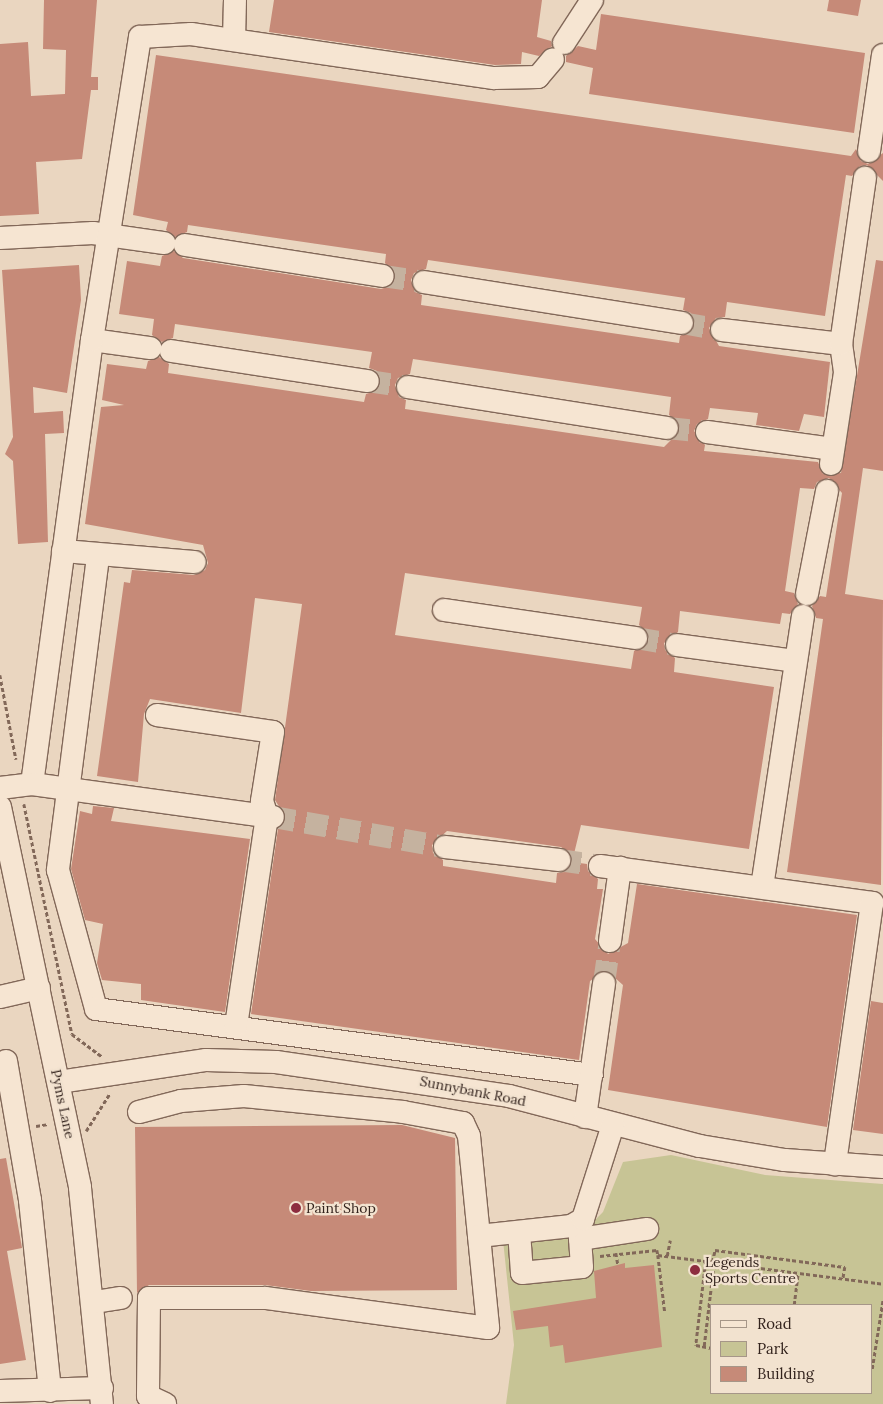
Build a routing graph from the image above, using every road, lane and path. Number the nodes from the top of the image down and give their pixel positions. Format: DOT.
graph roads {
  1 [pos="235,0"];
  2 [pos="592,0"];
  3 [pos="234,40"];
  4 [pos="882,64"];
  5 [pos="869,151"];
  6 [pos="865,178"];
  7 [pos="108,234"];
  8 [pos="0,238"];
  9 [pos="383,276"];
  10 [pos="424,282"];
  11 [pos="682,323"];
  12 [pos="722,330"];
  13 [pos="92,340"];
  14 [pos="841,344"];
  15 [pos="368,381"];
  16 [pos="408,387"];
  17 [pos="667,428"];
  18 [pos="707,432"];
  19 [pos="827,491"];
  20 [pos="63,551"];
  21 [pos="98,557"];
  22 [pos="194,562"];
  23 [pos="444,610"];
  24 [pos="636,638"];
  25 [pos="677,645"];
  26 [pos="795,661"];
  27 [pos="157,715"];
  28 [pos="32,784"];
  29 [pos="0,788"];
  30 [pos="69,788"];
  31 [pos="0,807"];
  32 [pos="270,817"];
  33 [pos="445,847"];
  34 [pos="559,860"];
  35 [pos="762,887"];
  36 [pos="877,900"];
  37 [pos="610,941"];
  38 [pos="604,983"];
  39 [pos="39,988"];
  40 [pos="0,997"];
  41 [pos="236,1026"];
  42 [pos="6,1061"];
  43 [pos="592,1075"];
  44 [pos="59,1082"];
  45 [pos="139,1112"];
  46 [pos="585,1117"];
  47 [pos="612,1125"];
  48 [pos="835,1164"];
  49 [pos="883,1167"];
  50 [pos="647,1229"];
  51 [pos="518,1232"];
  52 [pos="479,1236"];
  53 [pos="670,1240"];
  54 [pos="658,1255"];
  55 [pos="667,1256"];
  56 [pos="582,1259"];
  57 [pos="706,1261"];
  58 [pos="713,1262"];
  59 [pos="798,1273"];
  60 [pos="843,1279"];
  61 [pos="883,1284"];
  62 [pos="121,1298"];
  63 [pos="883,1299"];
  64 [pos="95,1302"];
  65 [pos="794,1304"];
  66 [pos="665,1313"];
  67 [pos="704,1346"];
  68 [pos="710,1348"];
  69 [pos="873,1363"];
  70 [pos="0,1391"];
  71 [pos="50,1391"];
  72 [pos="102,1396"];
  73 [pos="165,1404"];
  1 -- 3 [label="lane"];
  2 -- 3 [label="lane"];
  3 -- 7 [label="lane"];
  4 -- 5 [label="lane"];
  6 -- 14 [label="lane"];
  7 -- 8 [label="lane"];
  7 -- 9 [label="lane"];
  7 -- 13 [label="lane"];
  10 -- 11 [label="lane"];
  12 -- 14 [label="lane"];
  13 -- 15 [label="lane"];
  13 -- 20 [label="lane"];
  14 -- 18 [label="lane"];
  16 -- 17 [label="lane"];
  19 -- 26 [label="lane"];
  20 -- 21 [label="lane"];
  20 -- 28 [label="lane"];
  21 -- 22 [label="lane"];
  21 -- 30 [label="lane"];
  23 -- 24 [label="lane"];
  25 -- 26 [label="lane"];
  26 -- 35 [label="lane"];
  27 -- 32 [label="lane"];
  28 -- 29 [label="lane"];
  28 -- 30 [label="lane"];
  30 -- 32 [label="lane"];
  30 -- 41 [label="lane"];
  31 -- 39 [label="lane, Pyms Lane"];
  32 -- 41 [label="lane"];
  33 -- 34 [label="lane"];
  35 -- 36 [label="lane"];
  35 -- 37 [label="lane"];
  36 -- 48 [label="lane"];
  38 -- 43 [label="lane"];
  39 -- 40 [label="lane"];
  39 -- 44 [label="lane, Pyms Lane"];
  41 -- 43 [label="lane"];
  42 -- 71 [label="lane"];
  43 -- 46 [label="lane"];
  44 -- 46 [label="lane, Sunnybank Road"];
  44 -- 64 [label="lane, Pyms Lane"];
  45 -- 52 [label="lane"];
  46 -- 47 [label="lane, Sunnybank Road"];
  47 -- 48 [label="lane, Sunnybank Road"];
  47 -- 51 [label="lane"];
  48 -- 49 [label="lane, Sunnybank Road"];
  50 -- 56 [label="lane"];
  51 -- 52 [label="lane"];
  51 -- 56 [label="lane"];
  52 -- 73 [label="lane"];
  53 -- 55 [label="path"];
  54 -- 55 [label="path"];
  54 -- 56 [label="path"];
  54 -- 66 [label="path"];
  55 -- 57 [label="path"];
  57 -- 58 [label="path"];
  57 -- 67 [label="path"];
  58 -- 59 [label="path"];
  58 -- 60 [label="path"];
  58 -- 67 [label="path"];
  59 -- 60 [label="path"];
  59 -- 65 [label="path"];
  60 -- 61 [label="path"];
  62 -- 64 [label="lane"];
  63 -- 69 [label="path"];
  64 -- 72 [label="lane, Pyms Lane"];
  67 -- 68 [label="path"];
  70 -- 71 [label="lane"];
  71 -- 72 [label="lane"];
}
